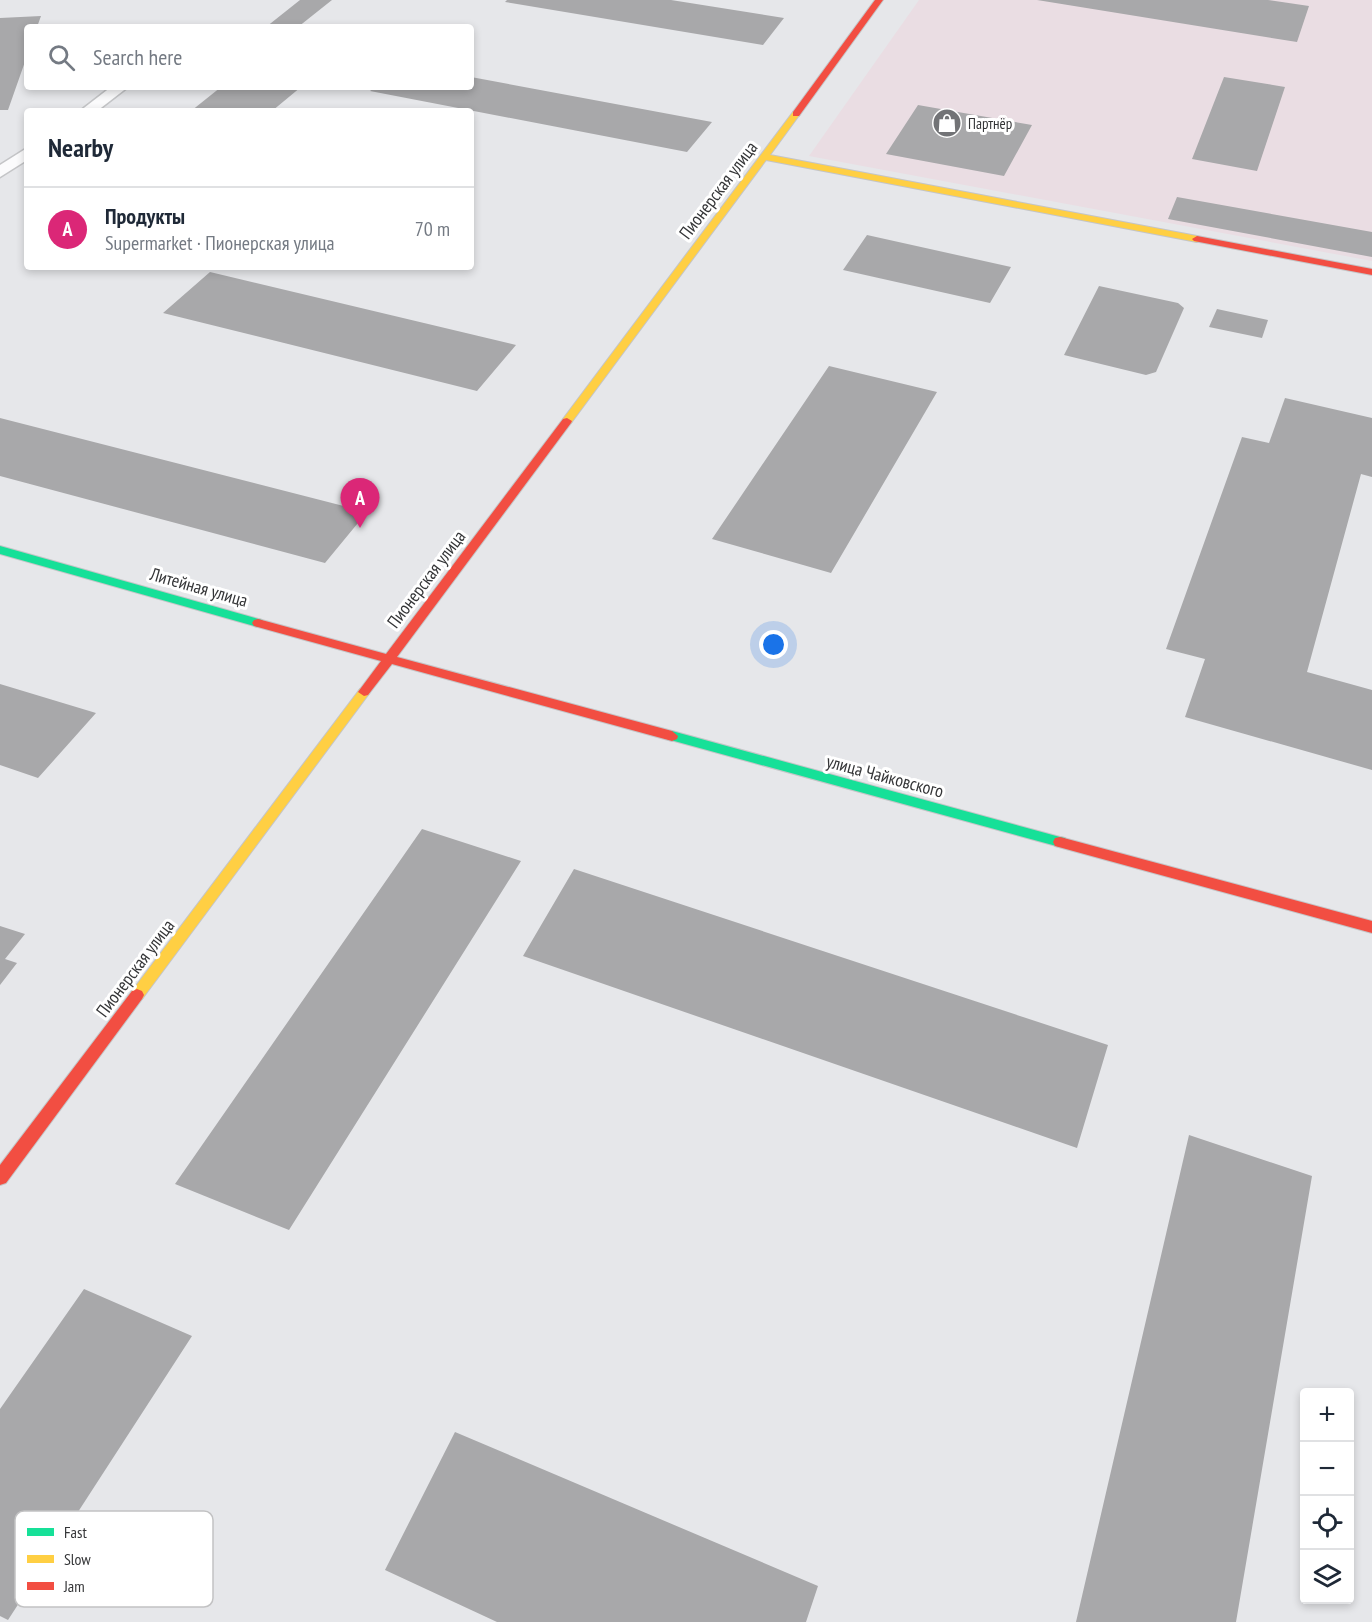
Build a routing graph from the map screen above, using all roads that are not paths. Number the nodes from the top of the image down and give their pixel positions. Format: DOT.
graph roads {
  1 [pos="879,0"];
  2 [pos="117,90"];
  3 [pos="91,108"];
  4 [pos="24,155"];
  5 [pos="765,157"];
  6 [pos="0,172"];
  7 [pos="1372,272"];
  8 [pos="0,550"];
  9 [pos="388,659"];
  10 [pos="1372,927"];
  11 [pos="0,1178"];
  1 -- 5 [label="street, Пионерская улица"];
  2 -- 3 [label="lane"];
  4 -- 6 [label="lane"];
  5 -- 7 [label="street"];
  5 -- 9 [label="street, Пионерская улица"];
  8 -- 9 [label="street, Литейная улица"];
  9 -- 10 [label="street, улица Чайковского"];
  9 -- 11 [label="street, Пионерская улица"];
}
